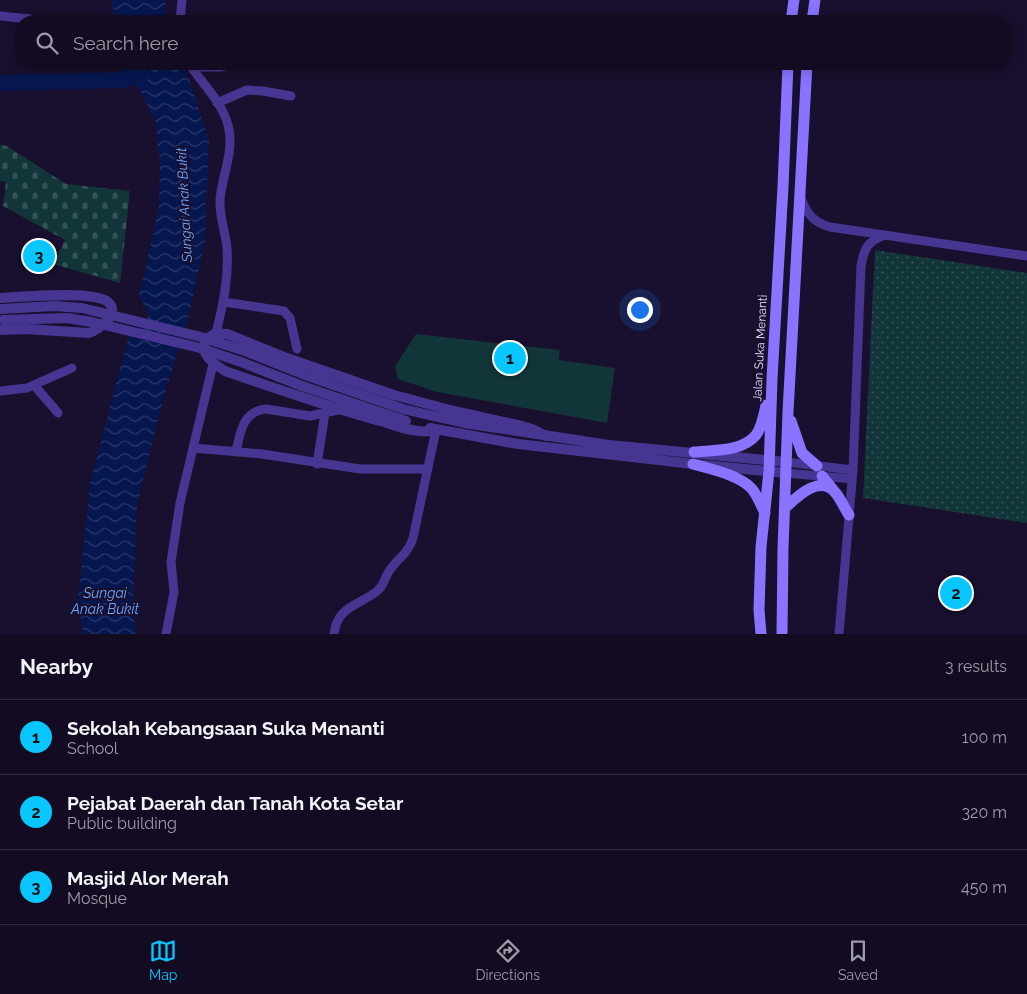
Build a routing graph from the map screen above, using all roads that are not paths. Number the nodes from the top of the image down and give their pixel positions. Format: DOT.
graph roads {
  1 [pos="182,0"];
  2 [pos="794,0"];
  3 [pos="815,0"];
  4 [pos="181,15"];
  5 [pos="793,15"];
  6 [pos="813,15"];
  7 [pos="0,16"];
  8 [pos="15,18"];
  9 [pos="194,70"];
  10 [pos="788,70"];
  11 [pos="807,70"];
  12 [pos="291,96"];
  13 [pos="217,103"];
  14 [pos="800,196"];
  15 [pos="885,235"];
  16 [pos="1027,256"];
  17 [pos="224,302"];
  18 [pos="1,314"];
  19 [pos="216,333"];
  20 [pos="297,349"];
  21 [pos="213,364"];
  22 [pos="72,368"];
  23 [pos="772,379"];
  24 [pos="34,385"];
  25 [pos="0,391"];
  26 [pos="338,410"];
  27 [pos="788,412"];
  28 [pos="58,413"];
  29 [pos="325,413"];
  30 [pos="436,430"];
  31 [pos="546,436"];
  32 [pos="192,448"];
  33 [pos="236,452"];
  34 [pos="693,458"];
  35 [pos="317,464"];
  36 [pos="769,466"];
  37 [pos="786,468"];
  38 [pos="428,469"];
  39 [pos="820,471"];
  40 [pos="852,474"];
  41 [pos="835,492"];
  42 [pos="785,508"];
  43 [pos="765,513"];
  44 [pos="849,515"];
  45 [pos="166,634"];
  46 [pos="334,634"];
  47 [pos="761,634"];
  48 [pos="782,634"];
  49 [pos="839,634"];
  1 -- 4 [label="street"];
  2 -- 5 [label="main road"];
  3 -- 6 [label="main road"];
  7 -- 8 [label="street"];
  9 -- 13 [label="street"];
  10 -- 23 [label="main road, Jalan Suka Menanti"];
  11 -- 14 [label="main road"];
  12 -- 13 [label="street"];
  13 -- 17 [label="street"];
  14 -- 15 [label="street"];
  14 -- 27 [label="main road"];
  15 -- 16 [label="street"];
  15 -- 40 [label="street"];
  17 -- 19 [label="street"];
  17 -- 20 [label="street"];
  18 -- 18 [label="street"];
  18 -- 30 [label="street, bridge"];
  18 -- 31 [label="street, bridge"];
  19 -- 21 [label="street"];
  19 -- 31 [label="street"];
  21 -- 26 [label="street"];
  21 -- 32 [label="street"];
  22 -- 24 [label="street"];
  23 -- 34 [label="main road"];
  23 -- 36 [label="main road, Jalan Suka Menanti"];
  24 -- 25 [label="street"];
  24 -- 28 [label="street"];
  26 -- 29 [label="street"];
  26 -- 30 [label="street"];
  27 -- 37 [label="main road"];
  27 -- 39 [label="main road"];
  29 -- 33 [label="street"];
  29 -- 35 [label="street"];
  30 -- 34 [label="street"];
  30 -- 38 [label="street"];
  31 -- 34 [label="street"];
  32 -- 33 [label="street"];
  32 -- 45 [label="street"];
  33 -- 35 [label="street"];
  34 -- 36 [label="street"];
  34 -- 43 [label="main road"];
  35 -- 38 [label="street"];
  36 -- 37 [label="street"];
  36 -- 43 [label="main road, Jalan Suka Menanti"];
  37 -- 39 [label="street"];
  37 -- 42 [label="main road"];
  38 -- 46 [label="street"];
  39 -- 40 [label="street"];
  39 -- 41 [label="main road"];
  40 -- 44 [label="street"];
  41 -- 42 [label="main road"];
  41 -- 44 [label="main road"];
  42 -- 48 [label="main road"];
  43 -- 47 [label="main road, Jalan Suka Menanti"];
  44 -- 49 [label="street"];
}
